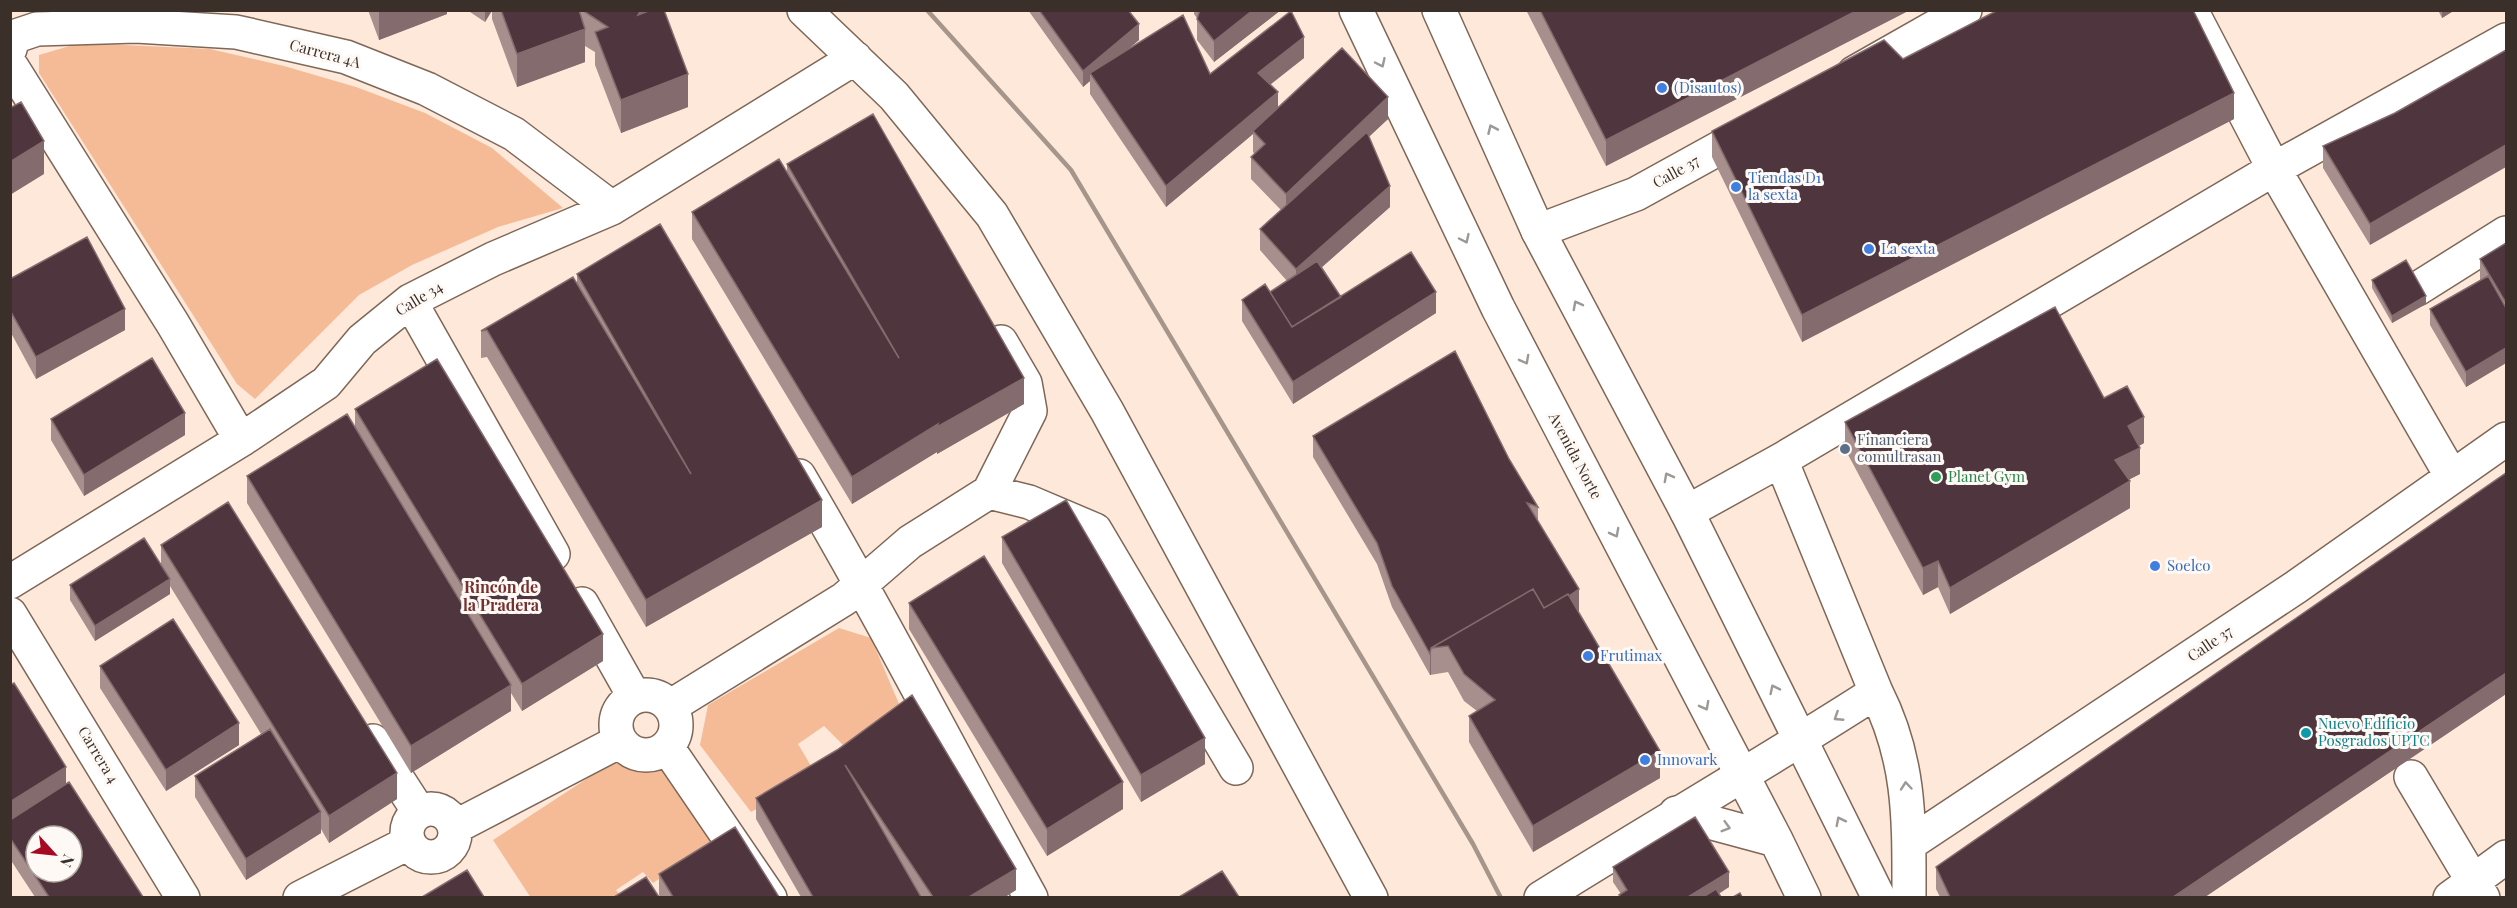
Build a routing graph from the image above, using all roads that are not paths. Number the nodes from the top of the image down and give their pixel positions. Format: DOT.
graph roads {
  1 [pos="804,10"];
  2 [pos="1356,10"];
  3 [pos="1439,10"];
  4 [pos="1965,10"];
  5 [pos="2191,10"];
  6 [pos="2506,40"];
  7 [pos="10,49"];
  8 [pos="855,58"];
  9 [pos="10,63"];
  10 [pos="1832,85"];
  11 [pos="1780,114"];
  12 [pos="2274,169"];
  13 [pos="612,208"];
  14 [pos="1538,231"];
  15 [pos="2506,233"];
  16 [pos="2417,289"];
  17 [pos="410,301"];
  18 [pos="984,312"];
  19 [pos="2506,439"];
  20 [pos="241,440"];
  21 [pos="784,451"];
  22 [pos="1781,460"];
  23 [pos="2452,477"];
  24 [pos="989,492"];
  25 [pos="1687,512"];
  26 [pos="10,582"];
  27 [pos="862,583"];
  28 [pos="10,614"];
  29 [pos="1876,692"];
  30 [pos="634,696"];
  31 [pos="671,706"];
  32 [pos="355,713"];
  33 [pos="620,741"];
  34 [pos="1799,742"];
  35 [pos="667,747"];
  36 [pos="1236,768"];
  37 [pos="1741,776"];
  38 [pos="2411,777"];
  39 [pos="1676,813"];
  40 [pos="413,827"];
  41 [pos="1776,840"];
  42 [pos="1909,844"];
  43 [pos="454,854"];
  44 [pos="2506,857"];
  45 [pos="2469,892"];
  46 [pos="183,897"];
  47 [pos="300,897"];
  48 [pos="770,897"];
  49 [pos="1031,897"];
  50 [pos="1371,897"];
  51 [pos="1541,897"];
  52 [pos="1804,897"];
  53 [pos="1879,897"];
  54 [pos="1909,897"];
  1 -- 8 [label="street"];
  2 -- 37 [label="street, Avenida Norte, one-way"];
  14 -- 3 [label="street, one-way"];
  4 -- 10 [label="street"];
  5 -- 12 [label="street"];
  6 -- 12 [label="street"];
  7 -- 13 [label="street, Carrera 4A"];
  8 -- 13 [label="street, Calle 34"];
  8 -- 50 [label="street"];
  9 -- 20 [label="street"];
  11 -- 14 [label="street, Calle 37"];
  12 -- 22 [label="street"];
  12 -- 23 [label="street"];
  13 -- 17 [label="street, Calle 34"];
  25 -- 14 [label="street, one-way"];
  15 -- 16 [label="street"];
  17 -- 20 [label="street, Calle 34"];
  17 -- 30 [label="street"];
  18 -- 24 [label="street"];
  19 -- 23 [label="street, Calle 37"];
  20 -- 26 [label="street, Calle 34"];
  21 -- 27 [label="street"];
  22 -- 25 [label="street"];
  22 -- 29 [label="street"];
  23 -- 42 [label="street, Calle 37"];
  24 -- 27 [label="street"];
  24 -- 36 [label="street"];
  34 -- 25 [label="street, one-way"];
  27 -- 31 [label="street"];
  27 -- 49 [label="street"];
  28 -- 46 [label="street, Carrera 4"];
  29 -- 34 [label="street, one-way"];
  42 -- 29 [label="street, one-way"];
  30 -- 31 [label="street"];
  30 -- 33 [label="street"];
  31 -- 35 [label="street"];
  32 -- 40 [label="street"];
  33 -- 35 [label="street"];
  33 -- 43 [label="street"];
  34 -- 37 [label="street"];
  53 -- 34 [label="street, one-way"];
  35 -- 48 [label="street"];
  37 -- 39 [label="street"];
  37 -- 41 [label="street, Avenida Norte"];
  38 -- 45 [label="street"];
  39 -- 41 [label="street, one-way"];
  39 -- 51 [label="street"];
  40 -- 43 [label="street"];
  40 -- 43 [label="street"];
  40 -- 47 [label="street"];
  41 -- 52 [label="street, Avenida Norte"];
  42 -- 54 [label="street"];
  44 -- 45 [label="street"];
}
